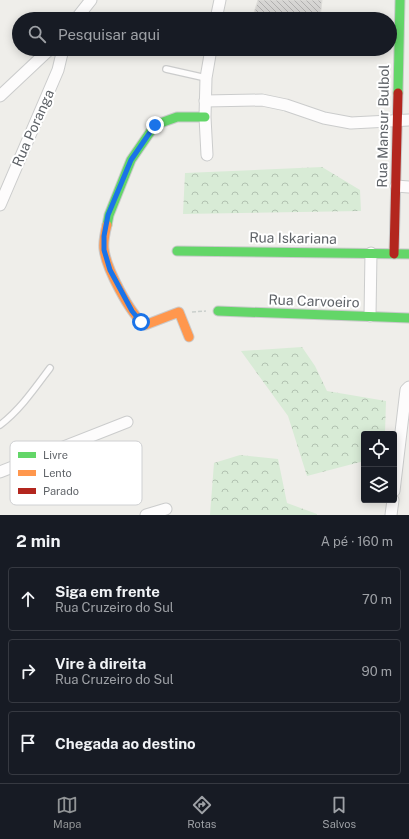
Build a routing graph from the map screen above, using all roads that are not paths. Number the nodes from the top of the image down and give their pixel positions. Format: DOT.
graph roads {
  1 [pos="91,0"];
  2 [pos="220,0"];
  3 [pos="400,0"];
  4 [pos="82,12"];
  5 [pos="217,12"];
  6 [pos="43,56"];
  7 [pos="61,56"];
  8 [pos="210,56"];
  9 [pos="166,69"];
  10 [pos="206,78"];
  11 [pos="0,96"];
  12 [pos="205,101"];
  13 [pos="205,117"];
  14 [pos="397,120"];
  15 [pos="409,120"];
  16 [pos="207,155"];
  17 [pos="396,186"];
  18 [pos="4,187"];
  19 [pos="409,187"];
  20 [pos="0,206"];
  21 [pos="177,250"];
  22 [pos="371,253"];
  23 [pos="394,254"];
  24 [pos="409,254"];
  25 [pos="218,311"];
  26 [pos="370,316"];
  27 [pos="409,318"];
  28 [pos="189,337"];
  29 [pos="50,368"];
  30 [pos="409,387"];
  31 [pos="128,422"];
  32 [pos="0,425"];
  33 [pos="79,441"];
  34 [pos="397,467"];
  35 [pos="10,468"];
  36 [pos="0,472"];
  37 [pos="393,503"];
  38 [pos="166,509"];
  39 [pos="146,515"];
  40 [pos="391,515"];
  1 -- 4 [label="street"];
  2 -- 5 [label="street"];
  3 -- 14 [label="street, Rua Mansur Bulbol"];
  6 -- 11 [label="street"];
  7 -- 18 [label="street, Rua Poranga"];
  8 -- 10 [label="street"];
  9 -- 10 [label="lane"];
  10 -- 12 [label="street"];
  12 -- 13 [label="street"];
  12 -- 14 [label="street"];
  13 -- 16 [label="street"];
  13 -- 28 [label="street"];
  14 -- 15 [label="street"];
  14 -- 17 [label="street, Rua Mansur Bulbol"];
  17 -- 19 [label="street"];
  17 -- 23 [label="street, Rua Mansur Bulbol"];
  18 -- 20 [label="street, Rua Poranga"];
  21 -- 22 [label="street, Rua Iskariana"];
  22 -- 23 [label="street, Rua Iskariana"];
  22 -- 26 [label="street"];
  23 -- 24 [label="street, Rua Iskariana"];
  25 -- 26 [label="street, Rua Carvoeiro"];
  26 -- 27 [label="street, Rua Carvoeiro"];
  29 -- 32 [label="lane"];
  30 -- 34 [label="street"];
  31 -- 33 [label="street"];
  35 -- 36 [label="street"];
  37 -- 40 [label="street"];
  38 -- 39 [label="street"];
}
